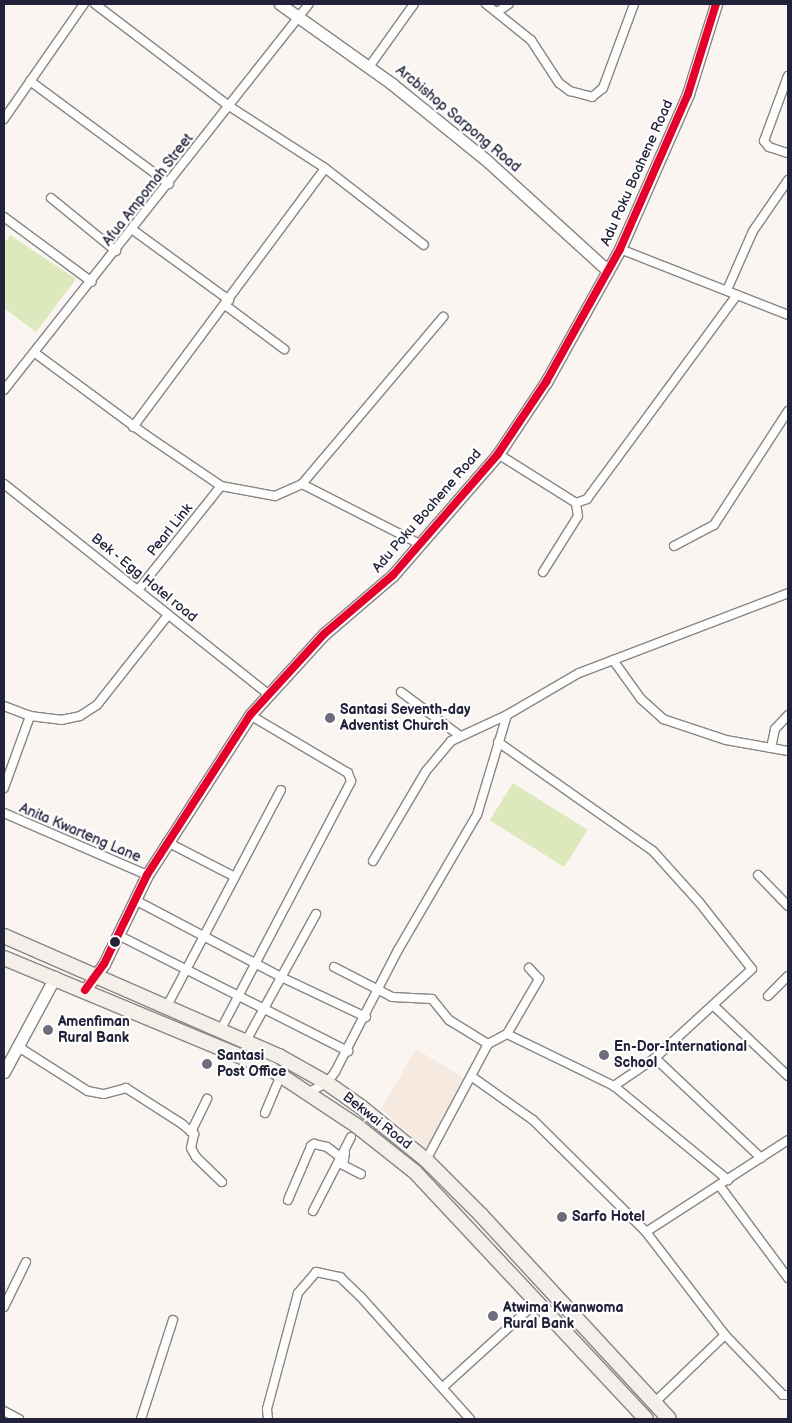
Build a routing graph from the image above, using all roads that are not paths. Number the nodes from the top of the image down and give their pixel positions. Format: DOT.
graph roads {
  1 [pos="84,4"];
  2 [pos="95,4"];
  3 [pos="280,4"];
  4 [pos="310,4"];
  5 [pos="414,4"];
  6 [pos="486,4"];
  7 [pos="509,4"];
  8 [pos="634,4"];
  9 [pos="716,4"];
  10 [pos="496,12"];
  11 [pos="300,18"];
  12 [pos="369,67"];
  13 [pos="788,76"];
  14 [pos="30,81"];
  15 [pos="229,106"];
  16 [pos="4,119"];
  17 [pos="788,153"];
  18 [pos="325,168"];
  19 [pos="788,180"];
  20 [pos="169,184"];
  21 [pos="51,198"];
  22 [pos="4,217"];
  23 [pos="133,230"];
  24 [pos="424,245"];
  25 [pos="620,249"];
  26 [pos="116,251"];
  27 [pos="607,270"];
  28 [pos="92,282"];
  29 [pos="727,290"];
  30 [pos="737,295"];
  31 [pos="227,303"];
  32 [pos="788,315"];
  33 [pos="443,317"];
  34 [pos="284,349"];
  35 [pos="35,353"];
  36 [pos="4,390"];
  37 [pos="788,411"];
  38 [pos="133,427"];
  39 [pos="498,454"];
  40 [pos="4,484"];
  41 [pos="302,484"];
  42 [pos="221,486"];
  43 [pos="576,503"];
  44 [pos="418,543"];
  45 [pos="674,546"];
  46 [pos="543,572"];
  47 [pos="138,590"];
  48 [pos="788,593"];
  49 [pos="168,615"];
  50 [pos="613,660"];
  51 [pos="401,692"];
  52 [pos="267,694"];
  53 [pos="4,706"];
  54 [pos="250,715"];
  55 [pos="507,715"];
  56 [pos="788,715"];
  57 [pos="30,716"];
  58 [pos="459,735"];
  59 [pos="498,742"];
  60 [pos="771,748"];
  61 [pos="788,751"];
  62 [pos="4,788"];
  63 [pos="281,790"];
  64 [pos="4,813"];
  65 [pos="168,842"];
  66 [pos="373,861"];
  67 [pos="147,875"];
  68 [pos="758,875"];
  69 [pos="235,877"];
  70 [pos="135,900"];
  71 [pos="788,906"];
  72 [pos="316,914"];
  73 [pos="118,935"];
  74 [pos="4,936"];
  75 [pos="202,937"];
  76 [pos="4,958"];
  77 [pos="256,963"];
  78 [pos="334,967"];
  79 [pos="529,968"];
  80 [pos="186,969"];
  81 [pos="96,976"];
  82 [pos="788,976"];
  83 [pos="55,977"];
  84 [pos="281,977"];
  85 [pos="85,990"];
  86 [pos="380,991"];
  87 [pos="238,994"];
  88 [pos="768,996"];
  89 [pos="167,1006"];
  90 [pos="265,1006"];
  91 [pos="714,1006"];
  92 [pos="366,1017"];
  93 [pos="221,1029"];
  94 [pos="507,1034"];
  95 [pos="246,1041"];
  96 [pos="488,1044"];
  97 [pos="17,1046"];
  98 [pos="348,1051"];
  99 [pos="655,1058"];
  100 [pos="4,1071"];
  101 [pos="281,1075"];
  102 [pos="471,1076"];
  103 [pos="788,1076"];
  104 [pos="327,1083"];
  105 [pos="614,1086"];
  106 [pos="309,1092"];
  107 [pos="207,1099"];
  108 [pos="265,1112"];
  109 [pos="354,1131"];
  110 [pos="191,1132"];
  111 [pos="788,1140"];
  112 [pos="339,1156"];
  113 [pos="762,1158"];
  114 [pos="426,1160"];
  115 [pos="361,1174"];
  116 [pos="728,1180"];
  117 [pos="222,1182"];
  118 [pos="719,1185"];
  119 [pos="288,1200"];
  120 [pos="313,1211"];
  121 [pos="646,1232"];
  122 [pos="26,1262"];
  123 [pos="788,1278"];
  124 [pos="538,1300"];
  125 [pos="4,1307"];
  126 [pos="174,1320"];
  127 [pos="725,1335"];
  128 [pos="443,1387"];
  129 [pos="788,1395"];
  130 [pos="654,1403"];
  131 [pos="4,1411"];
  132 [pos="20,1419"];
  133 [pos="142,1419"];
  134 [pos="268,1419"];
  135 [pos="470,1419"];
  136 [pos="646,1419"];
  137 [pos="669,1419"];
  1 -- 14 [label="street"];
  2 -- 15 [label="street"];
  3 -- 11 [label="street, Arcbishop Sarpong Road"];
  4 -- 11 [label="street, Afua Ampomah Street"];
  5 -- 12 [label="street"];
  6 -- 10 [label="street"];
  7 -- 10 [label="street"];
  8 -- 10 [label="street"];
  9 -- 25 [label="street, Adu Poku Boahene Road"];
  11 -- 12 [label="street, Arcbishop Sarpong Road"];
  11 -- 15 [label="street, Afua Ampomah Street"];
  12 -- 27 [label="street, Arcbishop Sarpong Road"];
  13 -- 17 [label="street"];
  14 -- 16 [label="street"];
  14 -- 20 [label="street"];
  15 -- 18 [label="street"];
  15 -- 20 [label="street, Afua Ampomah Street"];
  18 -- 24 [label="street"];
  18 -- 31 [label="street"];
  19 -- 29 [label="street"];
  20 -- 23 [label="street, Afua Ampomah Street"];
  21 -- 26 [label="street"];
  22 -- 28 [label="street"];
  23 -- 26 [label="street, Afua Ampomah Street"];
  23 -- 31 [label="street"];
  25 -- 27 [label="street, Adu Poku Boahene Road"];
  25 -- 29 [label="street"];
  26 -- 28 [label="street, Afua Ampomah Street"];
  27 -- 39 [label="street, Adu Poku Boahene Road"];
  28 -- 35 [label="street, Afua Ampomah Street"];
  29 -- 30 [label="street"];
  30 -- 32 [label="street"];
  30 -- 43 [label="street"];
  31 -- 34 [label="street"];
  31 -- 38 [label="street"];
  33 -- 41 [label="street"];
  35 -- 36 [label="street, Afua Ampomah Street"];
  35 -- 38 [label="street"];
  37 -- 45 [label="street"];
  38 -- 42 [label="street"];
  39 -- 43 [label="street"];
  39 -- 44 [label="street, Adu Poku Boahene Road"];
  40 -- 47 [label="street, Bek - Egg Hotel road"];
  41 -- 42 [label="street"];
  41 -- 44 [label="street"];
  42 -- 47 [label="street, Pearl Link"];
  43 -- 46 [label="street"];
  44 -- 52 [label="street, Adu Poku Boahene Road"];
  47 -- 49 [label="street, Bek - Egg Hotel road"];
  48 -- 50 [label="street"];
  49 -- 52 [label="street, Bek - Egg Hotel road"];
  49 -- 57 [label="street"];
  50 -- 55 [label="street"];
  50 -- 60 [label="street"];
  51 -- 58 [label="street"];
  52 -- 54 [label="street, Adu Poku Boahene Road"];
  53 -- 57 [label="street"];
  54 -- 65 [label="street, Adu Poku Boahene Road"];
  54 -- 77 [label="street"];
  55 -- 58 [label="street"];
  55 -- 59 [label="street"];
  56 -- 60 [label="street"];
  57 -- 62 [label="street"];
  58 -- 66 [label="street"];
  59 -- 86 [label="street"];
  59 -- 91 [label="street"];
  60 -- 61 [label="street"];
  63 -- 69 [label="street"];
  64 -- 67 [label="street, Anita Kwarteng Lane"];
  65 -- 67 [label="street, Adu Poku Boahene Road"];
  65 -- 69 [label="street"];
  67 -- 70 [label="street, Adu Poku Boahene Road"];
  68 -- 71 [label="street"];
  69 -- 75 [label="street"];
  70 -- 73 [label="street, Adu Poku Boahene Road"];
  70 -- 75 [label="street"];
  72 -- 84 [label="street"];
  73 -- 80 [label="street"];
  73 -- 81 [label="street, Adu Poku Boahene Road"];
  74 -- 81 [label="highway, Bekwai Road"];
  75 -- 77 [label="street"];
  75 -- 80 [label="street"];
  76 -- 83 [label="highway, Bekwai Road"];
  77 -- 84 [label="street"];
  77 -- 87 [label="street"];
  78 -- 86 [label="street"];
  79 -- 94 [label="street"];
  80 -- 87 [label="street"];
  80 -- 89 [label="street"];
  81 -- 85 [label="street, Adu Poku Boahene Road"];
  81 -- 89 [label="highway, Bekwai Road"];
  82 -- 88 [label="street"];
  83 -- 85 [label="highway, Bekwai Road"];
  83 -- 97 [label="street"];
  84 -- 90 [label="street"];
  84 -- 92 [label="street"];
  85 -- 101 [label="highway, Bekwai Road"];
  86 -- 92 [label="street"];
  86 -- 96 [label="street"];
  87 -- 90 [label="street"];
  87 -- 93 [label="street"];
  89 -- 93 [label="highway, Bekwai Road"];
  90 -- 95 [label="street"];
  90 -- 98 [label="street"];
  91 -- 99 [label="street"];
  91 -- 103 [label="street"];
  92 -- 98 [label="street"];
  93 -- 95 [label="highway, Bekwai Road"];
  94 -- 96 [label="street"];
  94 -- 105 [label="street"];
  95 -- 104 [label="highway, Bekwai Road"];
  96 -- 102 [label="street"];
  97 -- 100 [label="street"];
  97 -- 110 [label="street"];
  98 -- 104 [label="street"];
  99 -- 105 [label="street"];
  99 -- 113 [label="street"];
  101 -- 106 [label="highway, Bekwai Road"];
  101 -- 108 [label="street"];
  102 -- 114 [label="street"];
  102 -- 121 [label="street"];
  104 -- 106 [label="street"];
  104 -- 114 [label="highway, Bekwai Road"];
  105 -- 116 [label="street"];
  106 -- 109 [label="highway, Bekwai Road"];
  107 -- 110 [label="street"];
  109 -- 112 [label="street"];
  109 -- 115 [label="street"];
  109 -- 124 [label="highway, Bekwai Road"];
  110 -- 117 [label="street"];
  111 -- 113 [label="street"];
  112 -- 119 [label="street"];
  112 -- 120 [label="street"];
  113 -- 116 [label="street"];
  114 -- 130 [label="highway, Bekwai Road"];
  116 -- 118 [label="street"];
  118 -- 121 [label="street"];
  118 -- 123 [label="street"];
  121 -- 127 [label="street"];
  122 -- 125 [label="street"];
  124 -- 128 [label="street"];
  124 -- 136 [label="highway, Bekwai Road"];
  126 -- 133 [label="street"];
  127 -- 129 [label="street"];
  127 -- 130 [label="street"];
  128 -- 134 [label="street"];
  128 -- 135 [label="street"];
  130 -- 137 [label="highway, Bekwai Road"];
  131 -- 132 [label="street"];
}
